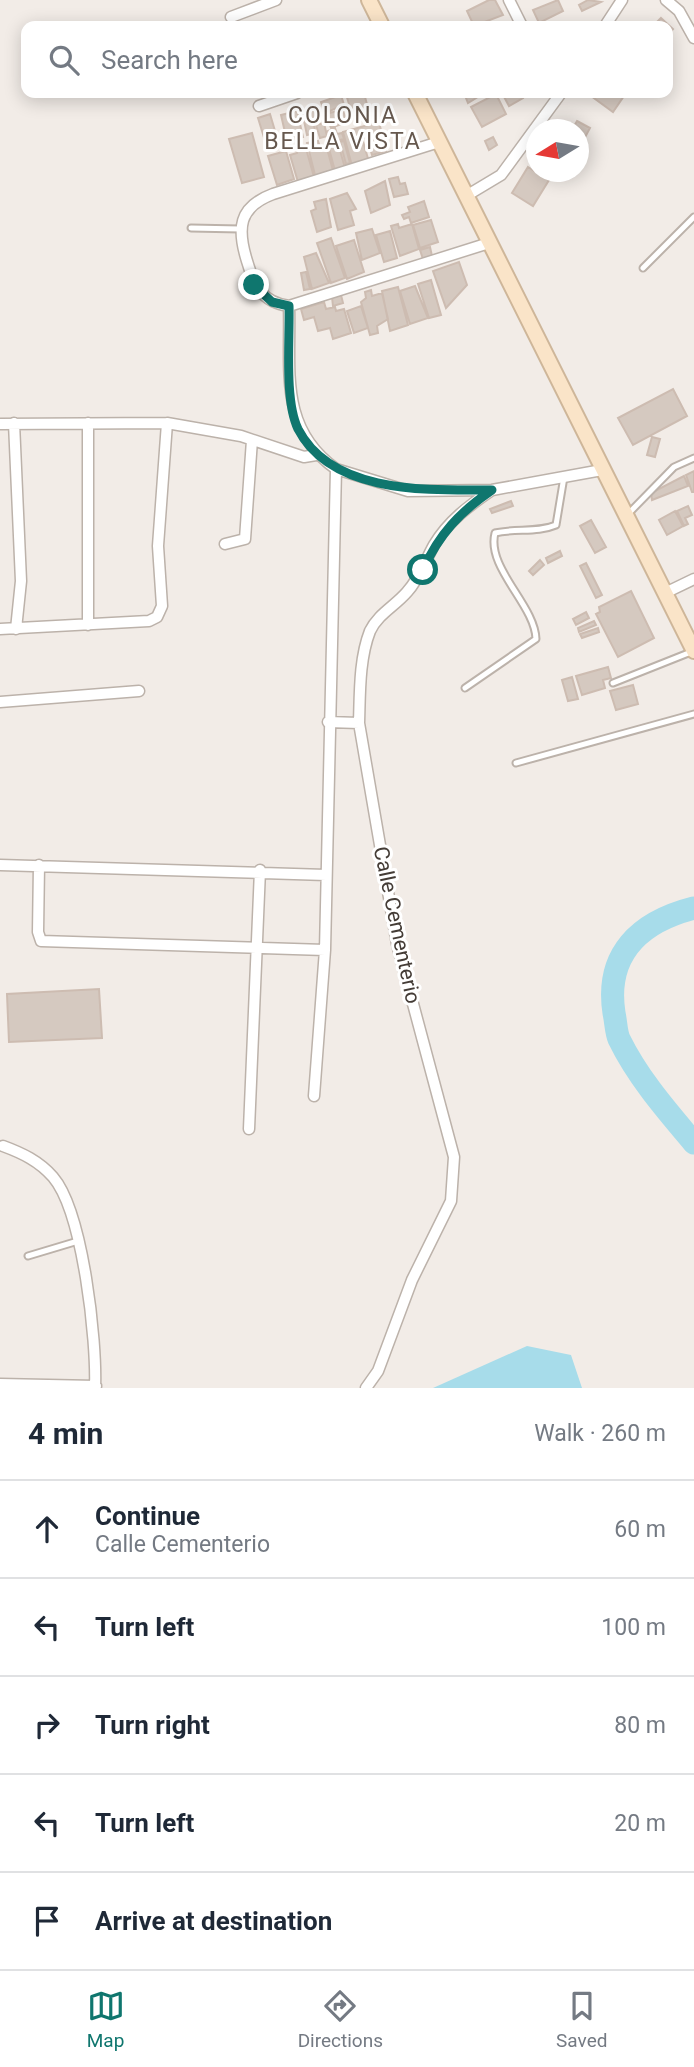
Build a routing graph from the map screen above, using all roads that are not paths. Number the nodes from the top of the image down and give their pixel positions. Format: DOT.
graph roads {
  1 [pos="275,0"];
  2 [pos="369,0"];
  3 [pos="509,0"];
  4 [pos="622,0"];
  5 [pos="666,0"];
  6 [pos="231,17"];
  7 [pos="380,21"];
  8 [pos="520,21"];
  9 [pos="607,21"];
  10 [pos="694,38"];
  11 [pos="282,98"];
  12 [pos="417,98"];
  13 [pos="555,98"];
  14 [pos="259,106"];
  15 [pos="439,142"];
  16 [pos="466,196"];
  17 [pos="694,217"];
  18 [pos="191,229"];
  19 [pos="240,229"];
  20 [pos="489,243"];
  21 [pos="643,268"];
  22 [pos="289,306"];
  23 [pos="14,423"];
  24 [pos="88,423"];
  25 [pos="167,423"];
  26 [pos="0,424"];
  27 [pos="252,440"];
  28 [pos="316,454"];
  29 [pos="694,458"];
  30 [pos="336,469"];
  31 [pos="602,470"];
  32 [pos="564,477"];
  33 [pos="492,490"];
  34 [pos="625,517"];
  35 [pos="225,544"];
  36 [pos="694,579"];
  37 [pos="665,593"];
  38 [pos="88,625"];
  39 [pos="0,629"];
  40 [pos="16,629"];
  41 [pos="694,651"];
  42 [pos="613,683"];
  43 [pos="465,688"];
  44 [pos="139,691"];
  45 [pos="0,702"];
  46 [pos="694,714"];
  47 [pos="328,722"];
  48 [pos="359,723"];
  49 [pos="516,763"];
  50 [pos="39,864"];
  51 [pos="0,865"];
  52 [pos="260,870"];
  53 [pos="326,874"];
  54 [pos="258,947"];
  55 [pos="325,950"];
  56 [pos="314,1096"];
  57 [pos="249,1129"];
  58 [pos="3,1146"];
  59 [pos="78,1241"];
  60 [pos="28,1256"];
  61 [pos="0,1384"];
  62 [pos="95,1387"];
  63 [pos="366,1388"];
  1 -- 6 [label="street"];
  2 -- 7 [label="main road"];
  3 -- 8 [label="street"];
  4 -- 9 [label="street"];
  5 -- 10 [label="street"];
  11 -- 14 [label="street"];
  12 -- 15 [label="main road"];
  13 -- 16 [label="street"];
  15 -- 16 [label="main road"];
  15 -- 19 [label="street"];
  16 -- 20 [label="main road"];
  17 -- 21 [label="lane"];
  18 -- 19 [label="lane"];
  19 -- 22 [label="street"];
  20 -- 22 [label="street"];
  20 -- 31 [label="main road"];
  22 -- 28 [label="street"];
  23 -- 24 [label="street"];
  23 -- 26 [label="street"];
  23 -- 40 [label="street"];
  24 -- 25 [label="street"];
  24 -- 38 [label="street"];
  25 -- 27 [label="street"];
  25 -- 38 [label="street"];
  27 -- 28 [label="street"];
  27 -- 35 [label="street"];
  28 -- 30 [label="street"];
  29 -- 34 [label="lane"];
  30 -- 33 [label="street"];
  30 -- 47 [label="street"];
  31 -- 32 [label="street"];
  31 -- 34 [label="main road"];
  32 -- 33 [label="street"];
  32 -- 43 [label="lane"];
  33 -- 48 [label="street, Calle Cementerio"];
  34 -- 37 [label="main road"];
  36 -- 37 [label="street"];
  37 -- 41 [label="main road"];
  38 -- 40 [label="street"];
  39 -- 40 [label="street"];
  41 -- 42 [label="lane"];
  44 -- 45 [label="street"];
  46 -- 49 [label="lane"];
  47 -- 48 [label="street"];
  47 -- 53 [label="street"];
  48 -- 63 [label="street, Calle Cementerio"];
  50 -- 51 [label="street"];
  50 -- 52 [label="street"];
  50 -- 54 [label="street"];
  52 -- 53 [label="street"];
  52 -- 54 [label="street"];
  53 -- 55 [label="street"];
  54 -- 55 [label="street"];
  54 -- 57 [label="street"];
  55 -- 56 [label="street"];
  58 -- 59 [label="street"];
  59 -- 60 [label="lane"];
  59 -- 62 [label="street"];
  61 -- 62 [label="street"];
}
